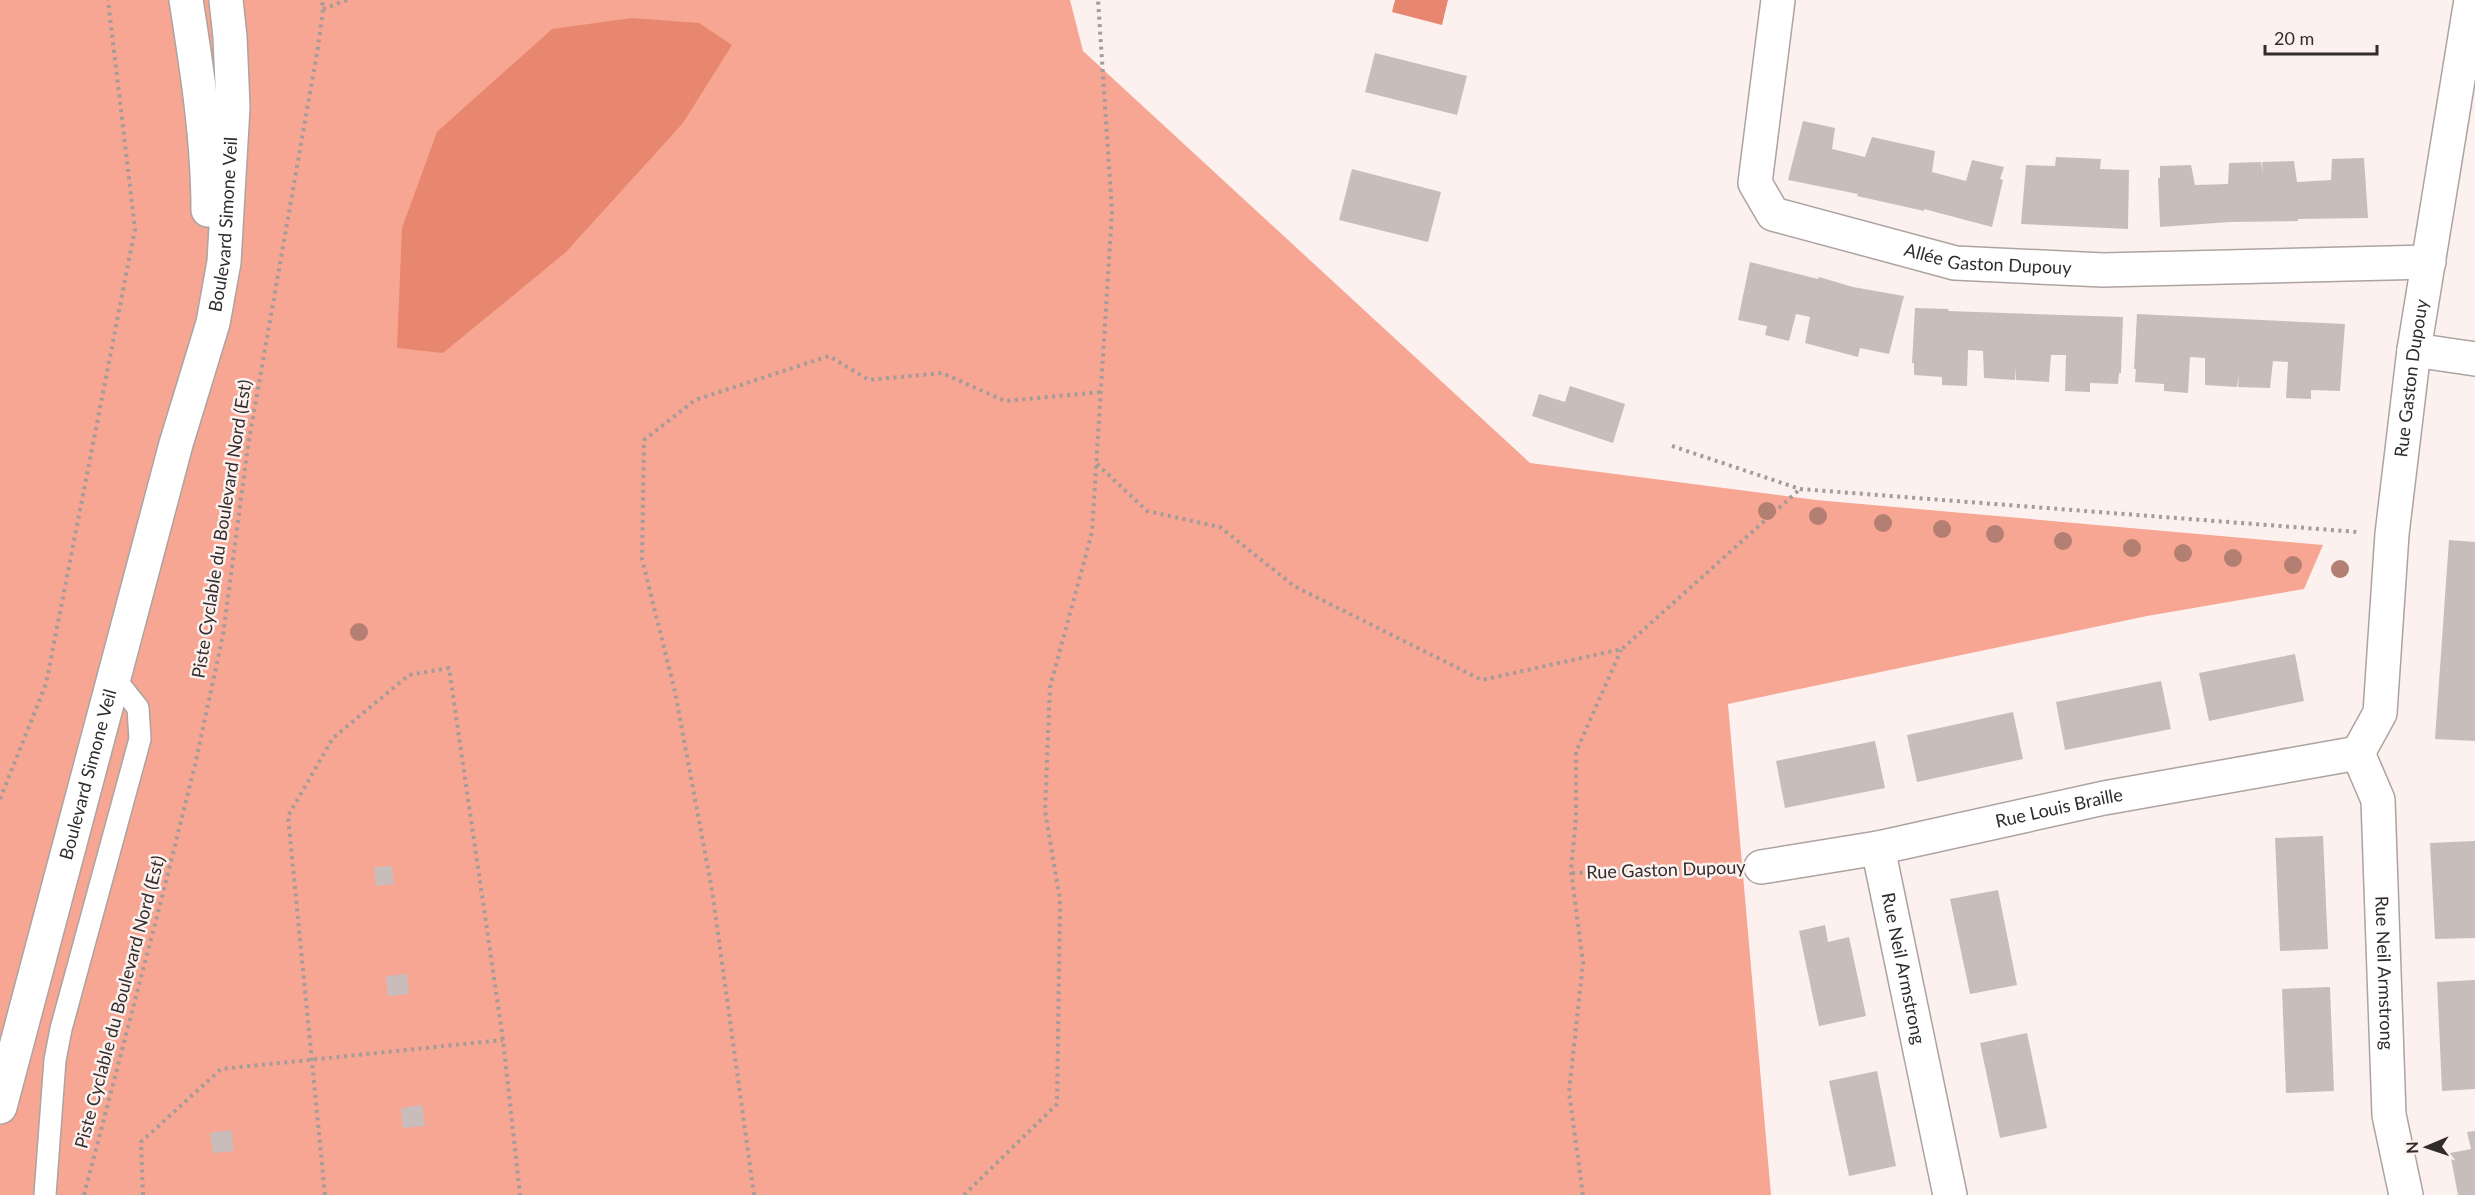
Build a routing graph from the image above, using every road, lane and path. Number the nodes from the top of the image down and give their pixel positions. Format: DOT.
graph roads {
  1 [pos="108,0"];
  2 [pos="186,0"];
  3 [pos="226,0"];
  4 [pos="322,0"];
  5 [pos="347,0"];
  6 [pos="1098,0"];
  7 [pos="1778,0"];
  8 [pos="2471,0"];
  9 [pos="323,9"];
  10 [pos="2470,42"];
  11 [pos="2429,262"];
  12 [pos="2414,350"];
  13 [pos="2475,359"];
  14 [pos="1101,392"];
  15 [pos="176,444"];
  16 [pos="1672,446"];
  17 [pos="1097,464"];
  18 [pos="1800,489"];
  19 [pos="2392,534"];
  20 [pos="1622,649"];
  21 [pos="115,679"];
  22 [pos="2358,753"];
  23 [pos="0,799"];
  24 [pos="1878,848"];
  25 [pos="1761,867"];
  26 [pos="1572,873"];
  27 [pos="503,1040"];
  28 [pos="310,1062"];
  29 [pos="0,1107"];
  30 [pos="45,1195"];
  31 [pos="84,1195"];
  32 [pos="143,1195"];
  33 [pos="324,1195"];
  34 [pos="520,1195"];
  35 [pos="754,1195"];
  36 [pos="964,1195"];
  37 [pos="1583,1195"];
  38 [pos="1950,1195"];
  39 [pos="2406,1195"];
  1 -- 23 [label="path"];
  2 -- 15 [label="street, Boulevard Simone Veil"];
  3 -- 15 [label="street, Boulevard Simone Veil"];
  4 -- 9 [label="path, Piste Cyclable du Boulevard Nord (Est)"];
  5 -- 9 [label="path"];
  6 -- 14 [label="path"];
  7 -- 11 [label="street, Allée Gaston Dupouy"];
  8 -- 10 [label="street, Rue Gaston Dupouy"];
  9 -- 31 [label="path, Piste Cyclable du Boulevard Nord (Est)"];
  10 -- 11 [label="street, Rue Gaston Dupouy"];
  11 -- 12 [label="street, Rue Gaston Dupouy"];
  12 -- 13 [label="street"];
  12 -- 19 [label="street, Rue Gaston Dupouy"];
  14 -- 17 [label="path"];
  14 -- 35 [label="path"];
  15 -- 21 [label="street, Boulevard Simone Veil"];
  16 -- 18 [label="path"];
  17 -- 20 [label="path"];
  17 -- 36 [label="path"];
  18 -- 19 [label="path"];
  18 -- 20 [label="path"];
  19 -- 22 [label="street, Rue Gaston Dupouy"];
  20 -- 26 [label="path"];
  21 -- 29 [label="street, Boulevard Simone Veil"];
  21 -- 30 [label="lane"];
  22 -- 24 [label="street, Rue Louis Braille"];
  22 -- 39 [label="street, Rue Neil Armstrong"];
  24 -- 25 [label="street, Rue Louis Braille"];
  24 -- 38 [label="street, Rue Neil Armstrong"];
  25 -- 26 [label="path, Rue Gaston Dupouy"];
  26 -- 37 [label="path"];
  27 -- 28 [label="path"];
  27 -- 28 [label="path"];
  27 -- 34 [label="path"];
  28 -- 32 [label="path"];
  28 -- 33 [label="path"];
}
